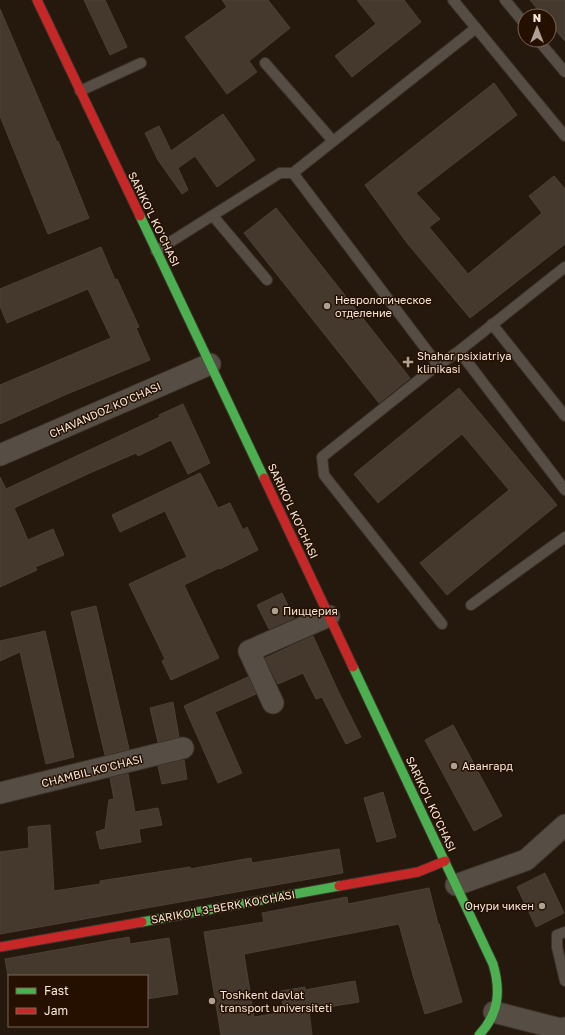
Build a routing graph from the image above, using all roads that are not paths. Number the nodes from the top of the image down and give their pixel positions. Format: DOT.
graph roads {
  1 [pos="36,0"];
  2 [pos="453,0"];
  3 [pos="505,0"];
  4 [pos="517,14"];
  5 [pos="476,28"];
  6 [pos="545,48"];
  7 [pos="140,63"];
  8 [pos="265,63"];
  9 [pos="565,72"];
  10 [pos="80,91"];
  11 [pos="565,136"];
  12 [pos="333,141"];
  13 [pos="292,173"];
  14 [pos="213,216"];
  15 [pos="156,251"];
  16 [pos="565,267"];
  17 [pos="267,280"];
  18 [pos="492,324"];
  19 [pos="458,351"];
  20 [pos="210,364"];
  21 [pos="438,365"];
  22 [pos="565,416"];
  23 [pos="0,455"];
  24 [pos="565,490"];
  25 [pos="565,537"];
  26 [pos="471,605"];
  27 [pos="329,616"];
  28 [pos="442,624"];
  29 [pos="273,703"];
  30 [pos="183,748"];
  31 [pos="0,793"];
  32 [pos="565,825"];
  33 [pos="445,861"];
  34 [pos="456,885"];
  35 [pos="565,932"];
  36 [pos="0,947"];
  37 [pos="565,981"];
  38 [pos="494,1012"];
  39 [pos="562,1030"];
  40 [pos="479,1035"];
  1 -- 10 [label="main road, SARIKO'L KO'CHASI"];
  2 -- 5 [label="lane"];
  3 -- 4 [label="lane"];
  5 -- 11 [label="lane"];
  5 -- 12 [label="lane"];
  6 -- 9 [label="lane"];
  7 -- 10 [label="lane"];
  8 -- 12 [label="lane"];
  10 -- 15 [label="main road, SARIKO'L KO'CHASI"];
  12 -- 13 [label="lane"];
  13 -- 14 [label="lane"];
  13 -- 21 [label="lane"];
  14 -- 15 [label="lane"];
  14 -- 17 [label="lane"];
  15 -- 20 [label="main road, SARIKO'L KO'CHASI"];
  16 -- 18 [label="lane"];
  18 -- 19 [label="lane"];
  18 -- 22 [label="lane"];
  19 -- 21 [label="lane"];
  19 -- 24 [label="lane"];
  20 -- 23 [label="street, CHAVANDOZ KO'CHASI"];
  20 -- 27 [label="main road, SARIKO'L KO'CHASI"];
  21 -- 28 [label="lane"];
  25 -- 26 [label="lane"];
  27 -- 29 [label="street"];
  27 -- 33 [label="main road, SARIKO'L KO'CHASI"];
  30 -- 31 [label="street, CHAMBIL KO'CHASI"];
  32 -- 34 [label="street"];
  33 -- 34 [label="main road, SARIKO'L KO'CHASI"];
  33 -- 36 [label="main road, SARIKO'L 3-BERK KO'CHASI"];
  34 -- 38 [label="main road, SARIKO'L KO'CHASI"];
  35 -- 37 [label="lane"];
  38 -- 39 [label="street"];
  38 -- 40 [label="main road, SARIKO'L KO'CHASI"];
}
